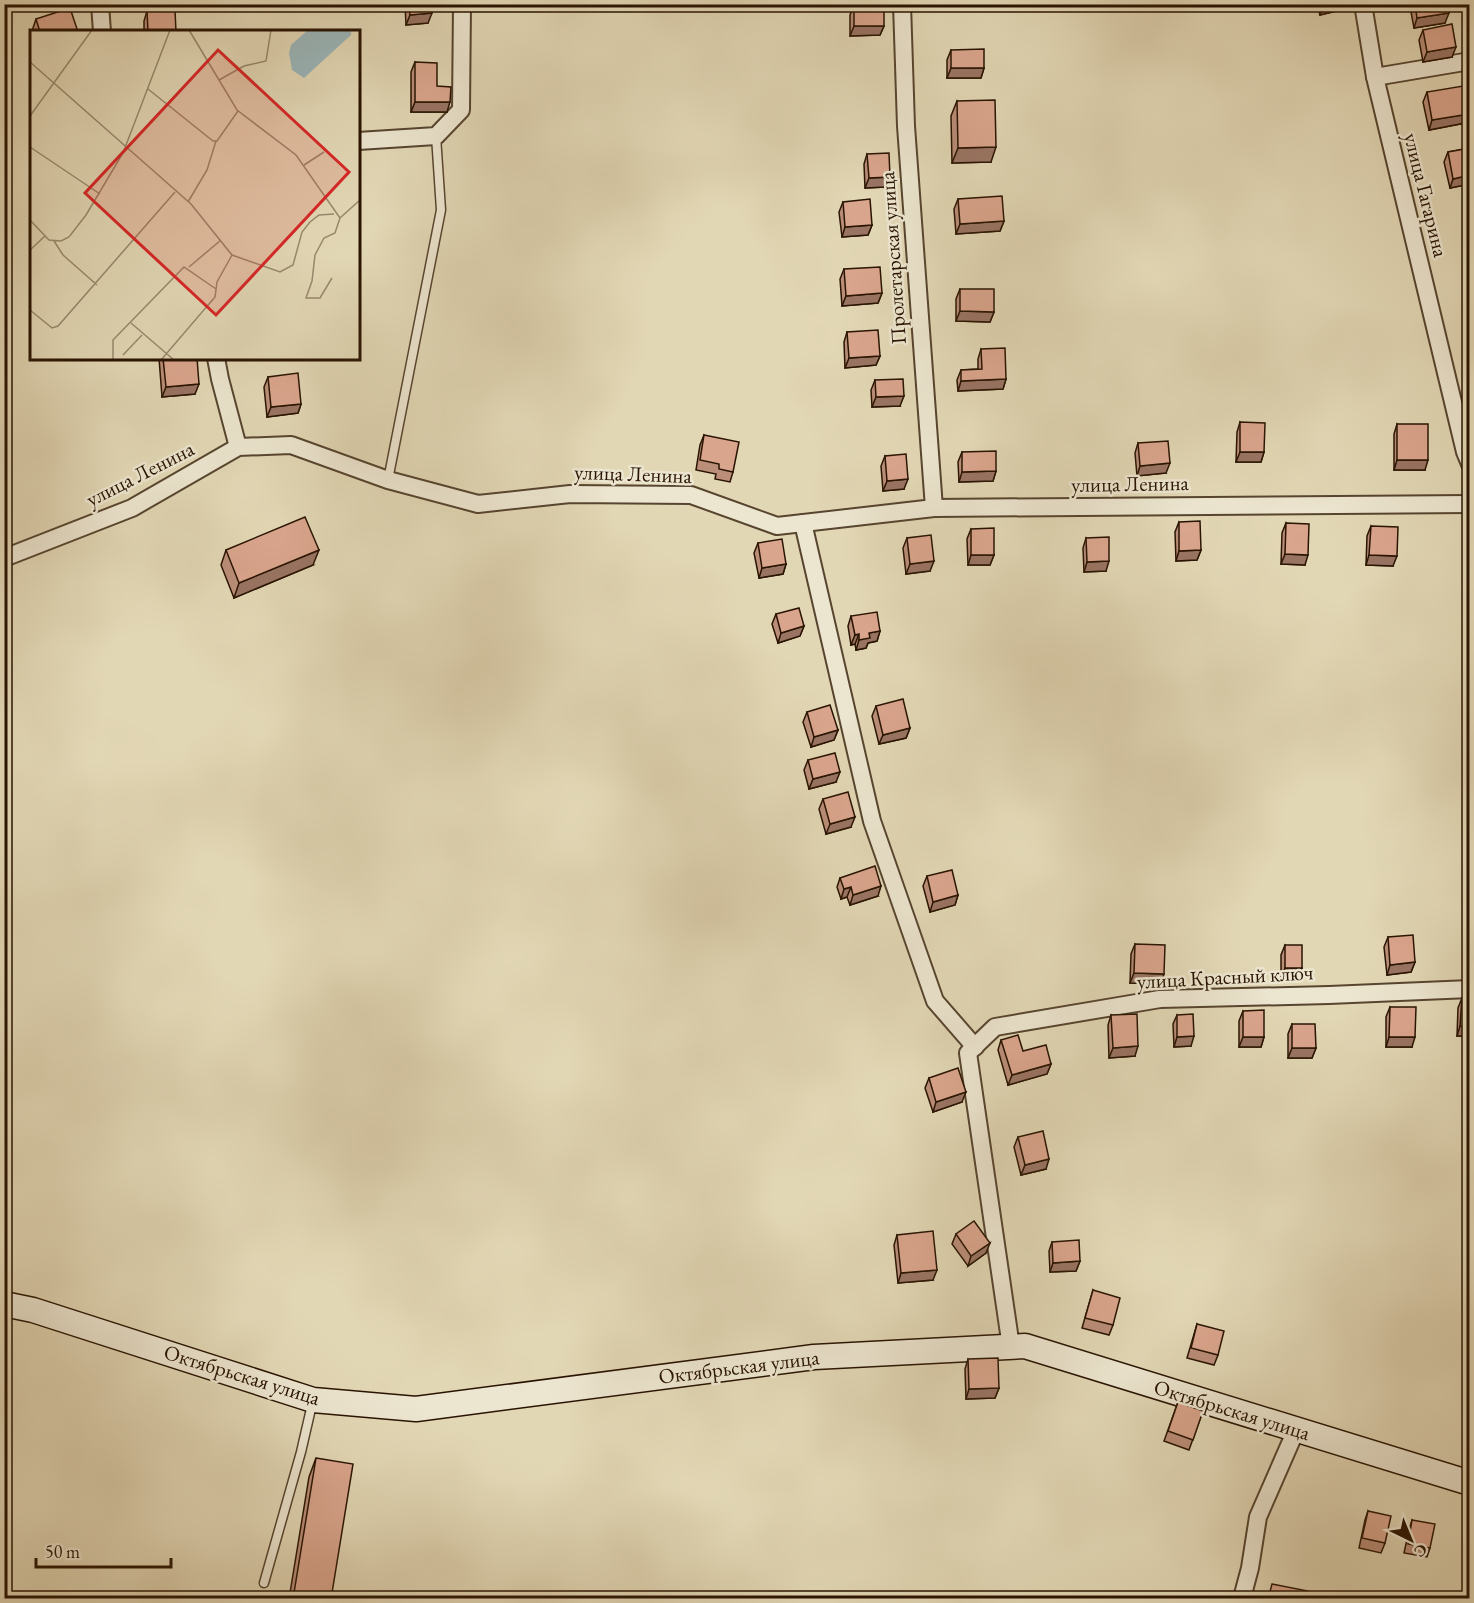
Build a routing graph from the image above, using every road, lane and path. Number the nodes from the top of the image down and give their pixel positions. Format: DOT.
graph roads {
  1 [pos="99,4"];
  2 [pos="462,4"];
  3 [pos="902,4"];
  4 [pos="1363,4"];
  5 [pos="102,30"];
  6 [pos="1470,62"];
  7 [pos="1375,77"];
  8 [pos="436,136"];
  9 [pos="360,141"];
  10 [pos="216,360"];
  11 [pos="238,447"];
  12 [pos="1470,464"];
  13 [pos="388,480"];
  14 [pos="1470,504"];
  15 [pos="934,508"];
  16 [pos="803,523"];
  17 [pos="4,558"];
  18 [pos="1470,989"];
  19 [pos="975,1047"];
  20 [pos="4,1304"];
  21 [pos="1011,1347"];
  22 [pos="313,1400"];
  23 [pos="1296,1430"];
  24 [pos="1470,1483"];
  25 [pos="264,1583"];
  26 [pos="1242,1599"];
  1 -- 5 [label="street"];
  2 -- 8 [label="street"];
  3 -- 15 [label="street, Пролетарская улица"];
  4 -- 7 [label="street, улица Гагарина"];
  6 -- 7 [label="street"];
  7 -- 12 [label="street, улица Гагарина"];
  8 -- 9 [label="street"];
  8 -- 13 [label="lane"];
  10 -- 11 [label="street"];
  11 -- 13 [label="street, улица Ленина"];
  11 -- 17 [label="street, улица Ленина"];
  13 -- 16 [label="street, улица Ленина"];
  14 -- 15 [label="street, улица Ленина"];
  15 -- 16 [label="street, улица Ленина"];
  16 -- 19 [label="street"];
  18 -- 19 [label="street, улица Красный ключ"];
  19 -- 21 [label="street"];
  20 -- 22 [label="street, Октябрьская улица"];
  21 -- 22 [label="street, Октябрьская улица"];
  21 -- 23 [label="street, Октябрьская улица"];
  22 -- 25 [label="lane"];
  23 -- 24 [label="street, Октябрьская улица"];
  23 -- 26 [label="street"];
}
